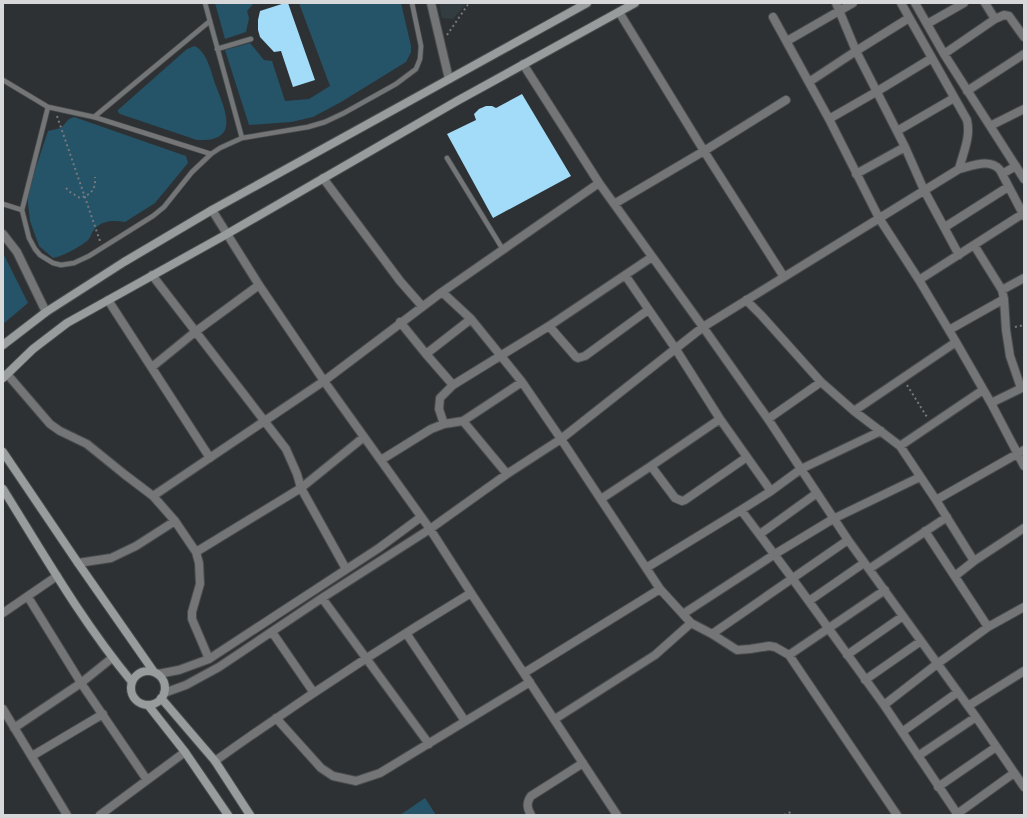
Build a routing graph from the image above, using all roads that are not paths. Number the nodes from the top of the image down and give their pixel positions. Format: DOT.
graph roads {
  1 [pos="205,3"];
  2 [pos="412,3"];
  3 [pos="431,3"];
  4 [pos="587,3"];
  5 [pos="635,3"];
  6 [pos="836,3"];
  7 [pos="853,3"];
  8 [pos="901,3"];
  9 [pos="915,3"];
  10 [pos="964,3"];
  11 [pos="985,3"];
  12 [pos="840,11"];
  13 [pos="619,12"];
  14 [pos="772,17"];
  15 [pos="909,18"];
  16 [pos="995,19"];
  17 [pos="210,21"];
  18 [pos="927,24"];
  19 [pos="933,34"];
  20 [pos="1024,37"];
  21 [pos="251,39"];
  22 [pos="787,41"];
  23 [pos="922,41"];
  24 [pos="217,49"];
  25 [pos="856,51"];
  26 [pos="944,54"];
  27 [pos="1024,54"];
  28 [pos="932,58"];
  29 [pos="523,64"];
  30 [pos="449,79"];
  31 [pos="3,80"];
  32 [pos="809,82"];
  33 [pos="967,91"];
  34 [pos="876,92"];
  35 [pos="954,98"];
  36 [pos="786,100"];
  37 [pos="48,107"];
  38 [pos="1024,109"];
  39 [pos="94,117"];
  40 [pos="829,119"];
  41 [pos="990,126"];
  42 [pos="897,131"];
  43 [pos="242,138"];
  44 [pos="905,147"];
  45 [pos="704,151"];
  46 [pos="211,154"];
  47 [pos="447,158"];
  48 [pos="1016,166"];
  49 [pos="959,169"];
  50 [pos="856,174"];
  51 [pos="1002,174"];
  52 [pos="323,178"];
  53 [pos="1024,179"];
  54 [pos="599,183"];
  55 [pos="1008,186"];
  56 [pos="924,190"];
  57 [pos="3,204"];
  58 [pos="614,204"];
  59 [pos="22,210"];
  60 [pos="212,210"];
  61 [pos="1024,215"];
  62 [pos="879,218"];
  63 [pos="945,227"];
  64 [pos="3,234"];
  65 [pos="227,234"];
  66 [pos="974,245"];
  67 [pos="502,248"];
  68 [pos="959,255"];
  69 [pos="652,258"];
  70 [pos="152,275"];
  71 [pos="625,275"];
  72 [pos="784,277"];
  73 [pos="1024,278"];
  74 [pos="919,280"];
  75 [pos="259,285"];
  76 [pos="1002,290"];
  77 [pos="442,292"];
  78 [pos="1004,299"];
  79 [pos="108,300"];
  80 [pos="746,300"];
  81 [pos="422,306"];
  82 [pos="648,310"];
  83 [pos="46,312"];
  84 [pos="471,319"];
  85 [pos="400,322"];
  86 [pos="549,326"];
  87 [pos="703,326"];
  88 [pos="949,330"];
  89 [pos="195,332"];
  90 [pos="956,342"];
  91 [pos="3,345"];
  92 [pos="675,348"];
  93 [pos="426,354"];
  94 [pos="501,355"];
  95 [pos="152,367"];
  96 [pos="5,376"];
  97 [pos="324,381"];
  98 [pos="522,382"];
  99 [pos="821,382"];
  100 [pos="453,385"];
  101 [pos="1023,387"];
  102 [pos="983,390"];
  103 [pos="991,403"];
  104 [pos="854,411"];
  105 [pos="720,419"];
  106 [pos="768,419"];
  107 [pos="463,421"];
  108 [pos="264,422"];
  109 [pos="444,424"];
  110 [pos="881,431"];
  111 [pos="364,437"];
  112 [pos="561,438"];
  113 [pos="900,446"];
  114 [pos="3,452"];
  115 [pos="1021,452"];
  116 [pos="746,457"];
  117 [pos="210,458"];
  118 [pos="381,460"];
  119 [pos="651,466"];
  120 [pos="1024,466"];
  121 [pos="801,469"];
  122 [pos="507,474"];
  123 [pos="920,477"];
  124 [pos="301,488"];
  125 [pos="3,489"];
  126 [pos="771,491"];
  127 [pos="817,493"];
  128 [pos="153,496"];
  129 [pos="601,499"];
  130 [pos="936,500"];
  131 [pos="741,510"];
  132 [pos="421,517"];
  133 [pos="947,518"];
  134 [pos="833,519"];
  135 [pos="175,521"];
  136 [pos="1024,528"];
  137 [pos="430,529"];
  138 [pos="925,531"];
  139 [pos="760,534"];
  140 [pos="848,540"];
  141 [pos="196,552"];
  142 [pos="775,554"];
  143 [pos="974,561"];
  144 [pos="78,563"];
  145 [pos="866,566"];
  146 [pos="646,568"];
  147 [pos="346,569"];
  148 [pos="57,576"];
  149 [pos="955,576"];
  150 [pos="792,578"];
  151 [pos="660,588"];
  152 [pos="885,590"];
  153 [pos="471,593"];
  154 [pos="28,598"];
  155 [pos="322,598"];
  156 [pos="809,601"];
  157 [pos="1023,610"];
  158 [pos="3,613"];
  159 [pos="683,614"];
  160 [pos="903,616"];
  161 [pos="692,623"];
  162 [pos="988,627"];
  163 [pos="828,628"];
  164 [pos="272,632"];
  165 [pos="406,633"];
  166 [pos="712,634"];
  167 [pos="921,641"];
  168 [pos="847,655"];
  169 [pos="789,656"];
  170 [pos="112,658"];
  171 [pos="366,658"];
  172 [pos="209,659"];
  173 [pos="937,664"];
  174 [pos="156,673"];
  175 [pos="524,673"];
  176 [pos="1023,675"];
  177 [pos="865,680"];
  178 [pos="132,682"];
  179 [pos="530,682"];
  180 [pos="81,683"];
  181 [pos="314,692"];
  182 [pos="958,692"];
  183 [pos="163,696"];
  184 [pos="148,704"];
  185 [pos="884,706"];
  186 [pos="968,706"];
  187 [pos="3,709"];
  188 [pos="103,714"];
  189 [pos="976,717"];
  190 [pos="276,718"];
  191 [pos="554,720"];
  192 [pos="465,721"];
  193 [pos="14,728"];
  194 [pos="902,732"];
  195 [pos="429,744"];
  196 [pos="996,747"];
  197 [pos="185,752"];
  198 [pos="32,756"];
  199 [pos="918,756"];
  200 [pos="215,760"];
  201 [pos="583,763"];
  202 [pos="1014,773"];
  203 [pos="147,780"];
  204 [pos="1023,784"];
  205 [pos="938,787"];
  206 [pos="958,814"];
  207 [pos="67,815"];
  208 [pos="100,815"];
  209 [pos="228,815"];
  210 [pos="250,815"];
  211 [pos="531,815"];
  212 [pos="617,815"];
  213 [pos="897,815"];
  1 -- 17 [label="lane"];
  2 -- 43 [label="lane"];
  3 -- 30 [label="street"];
  4 -- 30 [label="main road"];
  5 -- 13 [label="main road"];
  6 -- 12 [label="street"];
  7 -- 12 [label="street"];
  8 -- 15 [label="street"];
  9 -- 18 [label="street"];
  10 -- 18 [label="street"];
  11 -- 16 [label="street"];
  12 -- 22 [label="street"];
  12 -- 25 [label="street"];
  13 -- 29 [label="main road"];
  13 -- 45 [label="street"];
  14 -- 22 [label="street"];
  15 -- 23 [label="street"];
  15 -- 25 [label="street"];
  16 -- 20 [label="street"];
  16 -- 26 [label="street"];
  17 -- 24 [label="lane"];
  17 -- 39 [label="lane"];
  18 -- 19 [label="street"];
  19 -- 23 [label="street"];
  19 -- 26 [label="street"];
  21 -- 24 [label="lane"];
  22 -- 32 [label="street"];
  23 -- 28 [label="street"];
  24 -- 43 [label="lane"];
  25 -- 32 [label="street"];
  25 -- 34 [label="street"];
  26 -- 33 [label="street"];
  27 -- 33 [label="street"];
  28 -- 34 [label="street"];
  28 -- 35 [label="street"];
  29 -- 52 [label="main road"];
  29 -- 54 [label="street"];
  30 -- 60 [label="main road"];
  31 -- 37 [label="lane"];
  32 -- 40 [label="street"];
  33 -- 41 [label="street"];
  34 -- 40 [label="street"];
  34 -- 42 [label="street"];
  35 -- 42 [label="street"];
  35 -- 49 [label="street"];
  36 -- 45 [label="street"];
  37 -- 39 [label="lane"];
  37 -- 59 [label="lane"];
  38 -- 41 [label="street"];
  39 -- 46 [label="lane"];
  40 -- 50 [label="street"];
  41 -- 48 [label="street"];
  42 -- 44 [label="street"];
  43 -- 46 [label="lane"];
  44 -- 50 [label="street"];
  44 -- 56 [label="street"];
  45 -- 58 [label="street"];
  45 -- 72 [label="street"];
  46 -- 59 [label="lane"];
  47 -- 67 [label="lane"];
  48 -- 51 [label="street"];
  48 -- 53 [label="street"];
  49 -- 51 [label="street"];
  49 -- 56 [label="street"];
  50 -- 62 [label="street"];
  51 -- 55 [label="street"];
  52 -- 65 [label="main road"];
  52 -- 81 [label="street"];
  54 -- 58 [label="street"];
  54 -- 67 [label="street"];
  55 -- 61 [label="street"];
  55 -- 63 [label="street"];
  56 -- 62 [label="street"];
  56 -- 63 [label="street"];
  57 -- 59 [label="lane"];
  58 -- 69 [label="street"];
  60 -- 65 [label="street"];
  60 -- 83 [label="main road"];
  61 -- 66 [label="street"];
  62 -- 72 [label="street"];
  62 -- 74 [label="street"];
  63 -- 68 [label="street"];
  64 -- 83 [label="street"];
  65 -- 70 [label="main road"];
  65 -- 75 [label="street"];
  66 -- 68 [label="street"];
  66 -- 76 [label="street"];
  67 -- 77 [label="street"];
  68 -- 74 [label="street"];
  69 -- 71 [label="street"];
  69 -- 87 [label="street"];
  70 -- 79 [label="main road"];
  70 -- 89 [label="street"];
  71 -- 82 [label="street"];
  71 -- 86 [label="street"];
  72 -- 80 [label="street"];
  73 -- 76 [label="street"];
  74 -- 88 [label="street"];
  75 -- 89 [label="street"];
  75 -- 97 [label="street"];
  76 -- 78 [label="street"];
  77 -- 81 [label="street"];
  77 -- 84 [label="street"];
  78 -- 88 [label="street"];
  78 -- 101 [label="street"];
  79 -- 95 [label="street"];
  79 -- 96 [label="main road"];
  80 -- 87 [label="street"];
  80 -- 99 [label="street"];
  81 -- 85 [label="street"];
  82 -- 86 [label="street"];
  82 -- 92 [label="street"];
  83 -- 91 [label="main road"];
  84 -- 93 [label="street"];
  84 -- 94 [label="street"];
  85 -- 93 [label="street"];
  85 -- 97 [label="street"];
  86 -- 94 [label="street"];
  87 -- 92 [label="street"];
  87 -- 106 [label="street"];
  88 -- 90 [label="street"];
  89 -- 95 [label="street"];
  89 -- 108 [label="street"];
  90 -- 102 [label="street"];
  90 -- 104 [label="street"];
  92 -- 105 [label="street"];
  92 -- 112 [label="street"];
  93 -- 100 [label="street"];
  94 -- 98 [label="street"];
  94 -- 100 [label="street"];
  95 -- 117 [label="street"];
  96 -- 128 [label="street"];
  97 -- 108 [label="street"];
  97 -- 111 [label="street"];
  98 -- 107 [label="street"];
  98 -- 112 [label="street"];
  99 -- 104 [label="street"];
  99 -- 106 [label="street"];
  100 -- 109 [label="street"];
  101 -- 103 [label="street"];
  102 -- 103 [label="street"];
  102 -- 113 [label="street"];
  103 -- 115 [label="street"];
  104 -- 110 [label="street"];
  105 -- 116 [label="street"];
  105 -- 119 [label="street"];
  106 -- 121 [label="street"];
  107 -- 109 [label="street"];
  107 -- 122 [label="street"];
  108 -- 117 [label="street"];
  108 -- 124 [label="street"];
  109 -- 118 [label="street"];
  110 -- 113 [label="street"];
  110 -- 121 [label="street"];
  111 -- 118 [label="street"];
  111 -- 124 [label="street"];
  112 -- 122 [label="street"];
  112 -- 129 [label="street"];
  113 -- 123 [label="street"];
  114 -- 144 [label="main road"];
  115 -- 120 [label="street"];
  115 -- 130 [label="street"];
  116 -- 119 [label="street"];
  116 -- 126 [label="street"];
  117 -- 128 [label="street"];
  118 -- 132 [label="street"];
  119 -- 129 [label="street"];
  121 -- 126 [label="street"];
  121 -- 127 [label="street"];
  122 -- 137 [label="street"];
  123 -- 130 [label="street"];
  123 -- 134 [label="street"];
  124 -- 141 [label="street"];
  124 -- 147 [label="street"];
  125 -- 148 [label="main road"];
  126 -- 131 [label="street"];
  127 -- 134 [label="street"];
  127 -- 139 [label="street"];
  128 -- 135 [label="street"];
  129 -- 146 [label="street"];
  130 -- 133 [label="street"];
  131 -- 139 [label="street"];
  131 -- 146 [label="street"];
  132 -- 137 [label="street"];
  132 -- 147 [label="street"];
  133 -- 138 [label="street"];
  133 -- 143 [label="street"];
  134 -- 140 [label="street"];
  134 -- 142 [label="street"];
  135 -- 141 [label="street"];
  135 -- 144 [label="street"];
  136 -- 143 [label="street"];
  137 -- 153 [label="street"];
  137 -- 155 [label="street"];
  138 -- 145 [label="street"];
  138 -- 149 [label="street"];
  139 -- 142 [label="street"];
  140 -- 145 [label="street"];
  140 -- 150 [label="street"];
  141 -- 172 [label="street"];
  142 -- 150 [label="street"];
  142 -- 159 [label="street"];
  143 -- 149 [label="street"];
  144 -- 174 [label="main road"];
  145 -- 152 [label="street"];
  145 -- 156 [label="street"];
  146 -- 151 [label="street"];
  147 -- 172 [label="street"];
  148 -- 154 [label="street"];
  148 -- 170 [label="main road"];
  149 -- 162 [label="street"];
  150 -- 156 [label="street"];
  150 -- 166 [label="street"];
  151 -- 159 [label="street"];
  151 -- 175 [label="street"];
  152 -- 160 [label="street"];
  152 -- 163 [label="street"];
  153 -- 165 [label="street"];
  153 -- 175 [label="street"];
  154 -- 158 [label="street"];
  154 -- 180 [label="street"];
  155 -- 164 [label="street"];
  155 -- 171 [label="street"];
  156 -- 163 [label="street"];
  157 -- 162 [label="street"];
  159 -- 161 [label="street"];
  160 -- 167 [label="street"];
  160 -- 168 [label="street"];
  161 -- 166 [label="street"];
  161 -- 191 [label="street"];
  162 -- 173 [label="street"];
  163 -- 168 [label="street"];
  163 -- 169 [label="street"];
  164 -- 181 [label="street"];
  164 -- 183 [label="street"];
  165 -- 171 [label="street"];
  165 -- 192 [label="street"];
  166 -- 169 [label="street"];
  167 -- 173 [label="street"];
  167 -- 177 [label="street"];
  168 -- 177 [label="street"];
  169 -- 213 [label="street"];
  170 -- 178 [label="main road"];
  170 -- 180 [label="street"];
  171 -- 181 [label="street"];
  171 -- 195 [label="street"];
  172 -- 174 [label="street"];
  173 -- 182 [label="street"];
  173 -- 185 [label="street"];
  174 -- 178 [label="main road"];
  174 -- 183 [label="main road"];
  175 -- 179 [label="street"];
  176 -- 186 [label="street"];
  177 -- 185 [label="street"];
  178 -- 184 [label="main road"];
  179 -- 191 [label="street"];
  179 -- 192 [label="street"];
  180 -- 188 [label="street"];
  180 -- 193 [label="street"];
  181 -- 190 [label="street"];
  182 -- 186 [label="street"];
  182 -- 194 [label="street"];
  183 -- 184 [label="main road"];
  183 -- 200 [label="main road"];
  184 -- 197 [label="main road"];
  185 -- 194 [label="street"];
  186 -- 189 [label="street"];
  187 -- 193 [label="street"];
  188 -- 198 [label="street"];
  188 -- 203 [label="street"];
  189 -- 196 [label="street"];
  189 -- 199 [label="street"];
  190 -- 195 [label="street"];
  190 -- 200 [label="street"];
  191 -- 201 [label="street"];
  192 -- 195 [label="street"];
  193 -- 198 [label="street"];
  194 -- 199 [label="street"];
  196 -- 202 [label="street"];
  196 -- 205 [label="street"];
  197 -- 203 [label="street"];
  197 -- 209 [label="main road"];
  198 -- 207 [label="street"];
  199 -- 205 [label="street"];
  200 -- 210 [label="main road"];
  201 -- 211 [label="street"];
  201 -- 212 [label="street"];
  202 -- 204 [label="street"];
  202 -- 206 [label="street"];
  203 -- 208 [label="street"];
  205 -- 206 [label="street"];
}
